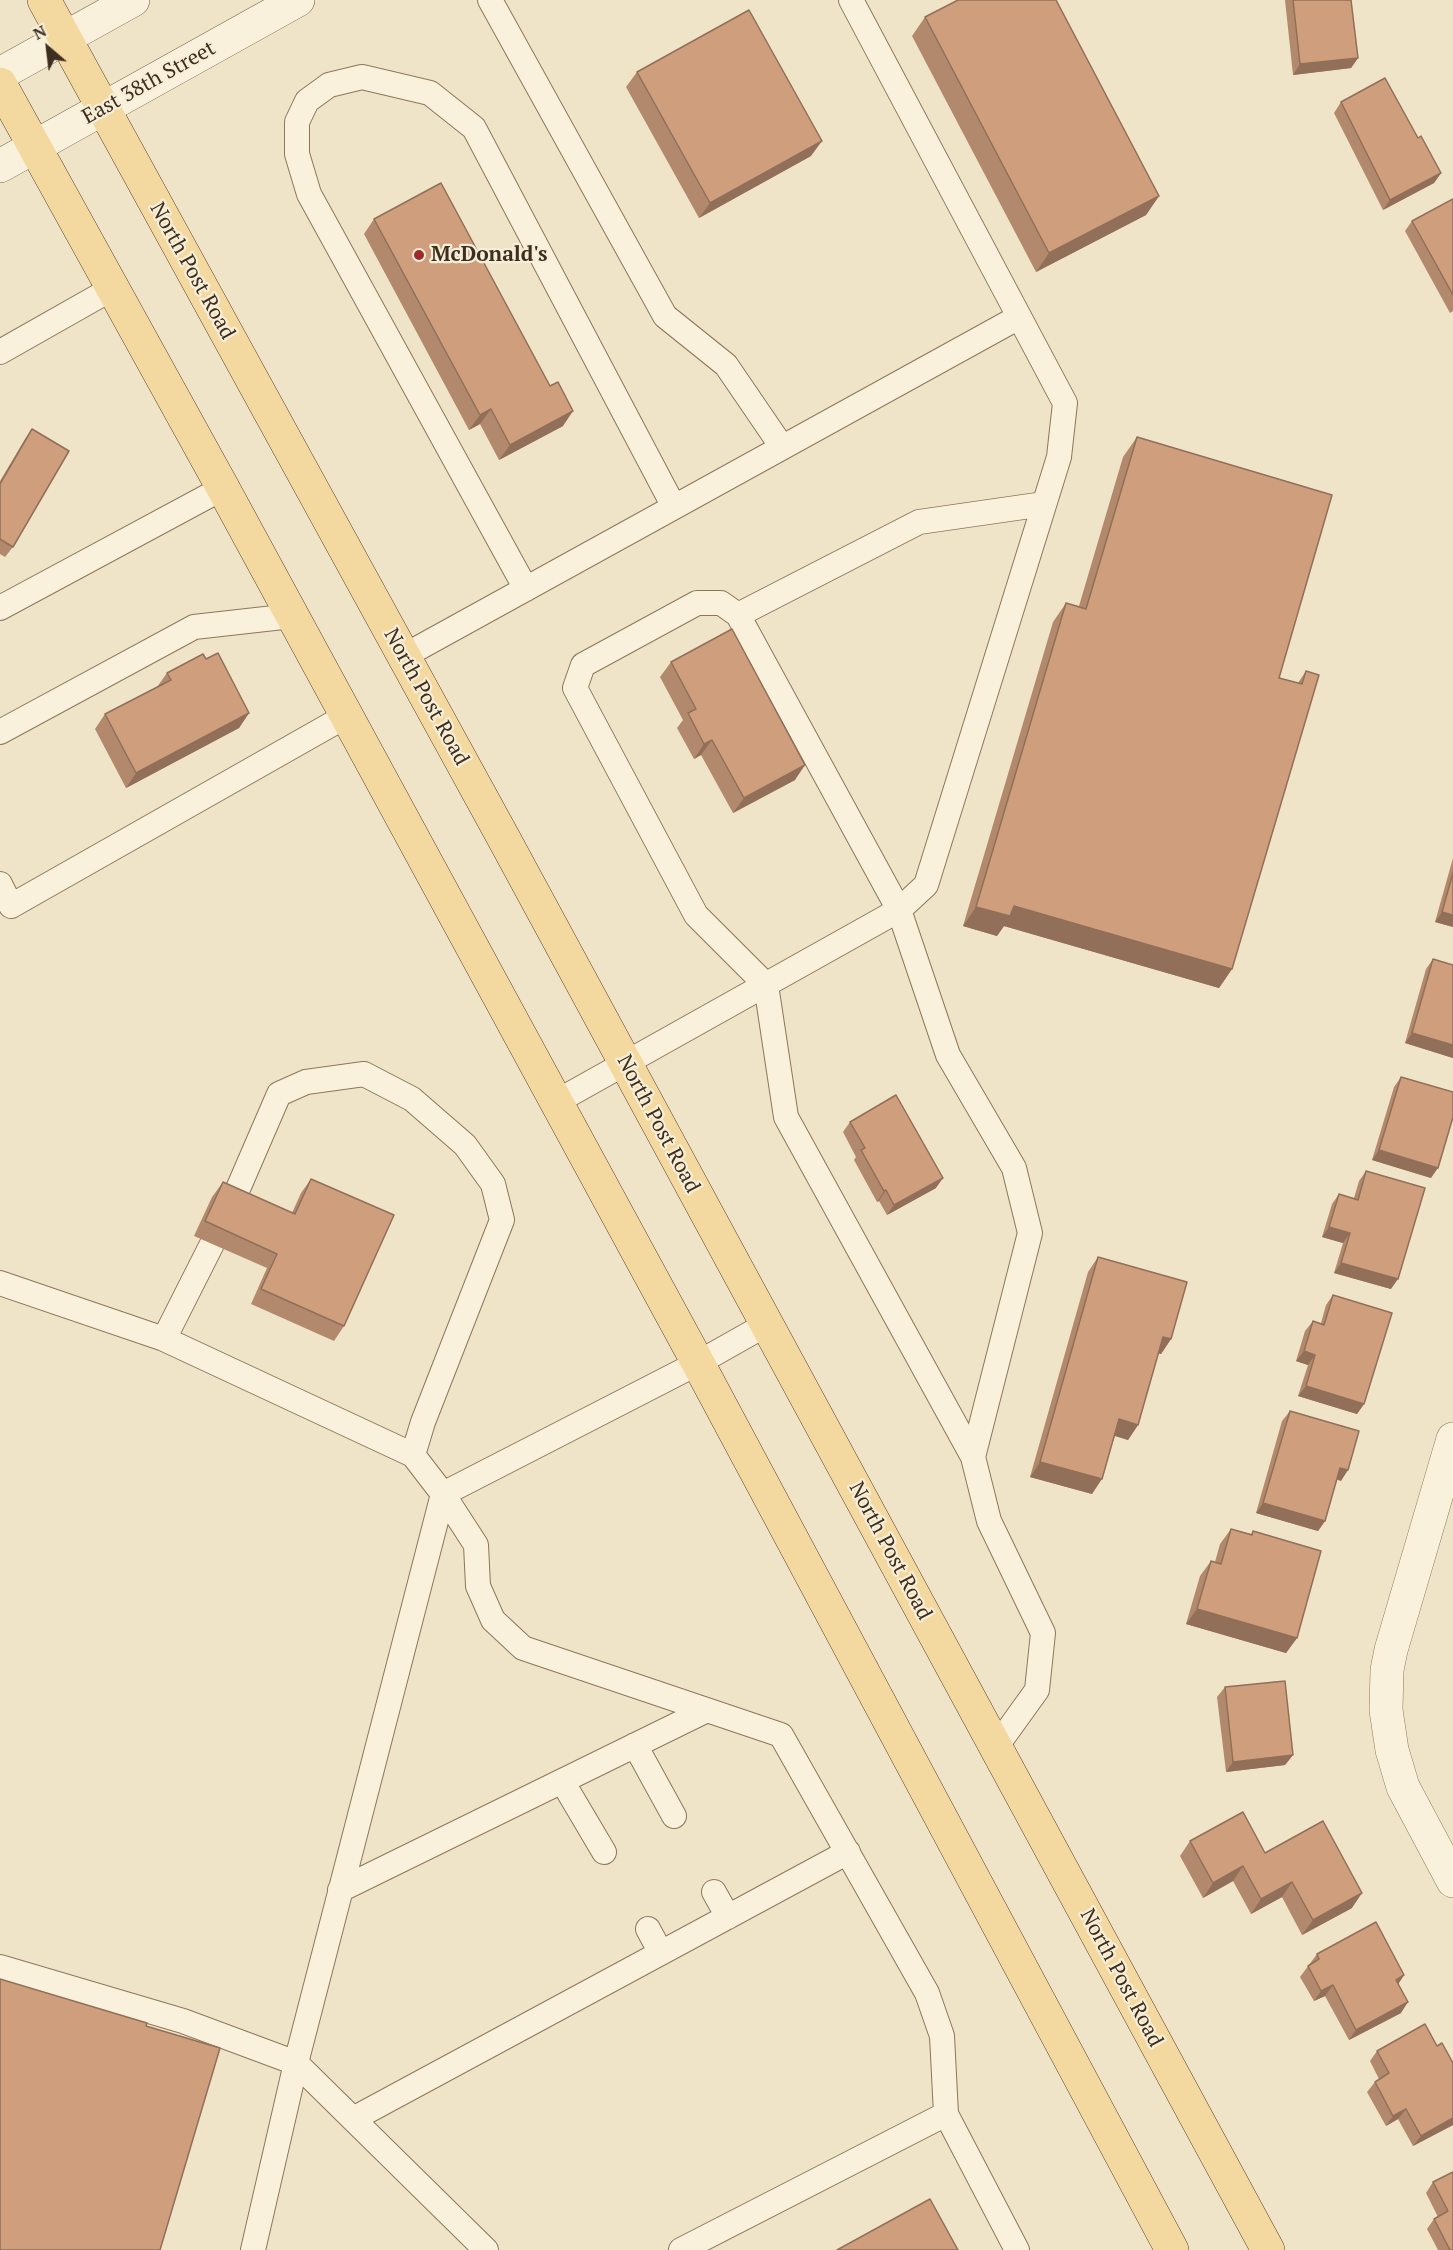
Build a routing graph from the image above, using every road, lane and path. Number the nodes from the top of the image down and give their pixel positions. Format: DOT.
graph roads {
  1 [pos="44,0"];
  2 [pos="133,0"];
  3 [pos="298,0"];
  4 [pos="490,0"];
  5 [pos="851,0"];
  6 [pos="64,38"];
  7 [pos="0,75"];
  8 [pos="0,84"];
  9 [pos="103,108"];
  10 [pos="35,146"];
  11 [pos="0,166"];
  12 [pos="113,288"];
  13 [pos="1019,317"];
  14 [pos="0,352"];
  15 [pos="782,447"];
  16 [pos="223,488"];
  17 [pos="1044,504"];
  18 [pos="674,507"];
  19 [pos="526,589"];
  20 [pos="0,608"];
  21 [pos="738,615"];
  22 [pos="292,616"];
  23 [pos="404,656"];
  24 [pos="346,716"];
  25 [pos="0,732"];
  26 [pos="0,884"];
  27 [pos="899,910"];
  28 [pos="6,911"];
  29 [pos="766,985"];
  30 [pos="626,1062"];
  31 [pos="556,1102"];
  32 [pos="231,1205"];
  33 [pos="212,1244"];
  34 [pos="0,1283"];
  35 [pos="767,1324"];
  36 [pos="164,1339"];
  37 [pos="698,1363"];
  38 [pos="1453,1439"];
  39 [pos="412,1455"];
  40 [pos="974,1457"];
  41 [pos="443,1494"];
  42 [pos="707,1710"];
  43 [pos="635,1745"];
  44 [pos="996,1747"];
  45 [pos="562,1781"];
  46 [pos="674,1816"];
  47 [pos="604,1852"];
  48 [pos="848,1852"];
  49 [pos="1453,1881"];
  50 [pos="340,1890"];
  51 [pos="714,1892"];
  52 [pos="728,1917"];
  53 [pos="648,1929"];
  54 [pos="662,1953"];
  55 [pos="0,1967"];
  56 [pos="296,2063"];
  57 [pos="946,2114"];
  58 [pos="353,2119"];
  59 [pos="254,2250"];
  60 [pos="486,2250"];
  61 [pos="681,2250"];
  62 [pos="1017,2250"];
  63 [pos="1172,2250"];
  64 [pos="1268,2250"];
  1 -- 6 [label="main road, North Post Road"];
  2 -- 6 [label="main road"];
  3 -- 9 [label="main road, East 38th Street"];
  4 -- 15 [label="lane"];
  5 -- 13 [label="lane"];
  6 -- 7 [label="main road"];
  6 -- 9 [label="main road, North Post Road"];
  8 -- 10 [label="main road"];
  9 -- 10 [label="main road, East 38th Street"];
  9 -- 23 [label="main road, North Post Road"];
  10 -- 11 [label="main road, East 38th Street"];
  10 -- 12 [label="main road"];
  12 -- 14 [label="lane"];
  12 -- 16 [label="main road"];
  13 -- 15 [label="lane"];
  13 -- 17 [label="lane"];
  15 -- 18 [label="lane"];
  16 -- 20 [label="lane"];
  16 -- 22 [label="main road"];
  17 -- 21 [label="lane"];
  17 -- 27 [label="lane"];
  18 -- 19 [label="lane"];
  18 -- 19 [label="lane"];
  19 -- 23 [label="lane"];
  21 -- 27 [label="lane"];
  21 -- 29 [label="lane"];
  22 -- 24 [label="main road"];
  22 -- 25 [label="lane"];
  23 -- 30 [label="main road, North Post Road"];
  24 -- 28 [label="lane"];
  24 -- 31 [label="main road"];
  26 -- 28 [label="lane"];
  27 -- 29 [label="lane"];
  27 -- 40 [label="lane"];
  29 -- 30 [label="lane"];
  29 -- 40 [label="lane"];
  30 -- 31 [label="lane"];
  30 -- 35 [label="main road, North Post Road"];
  31 -- 37 [label="main road"];
  32 -- 39 [label="lane"];
  33 -- 36 [label="lane"];
  34 -- 36 [label="lane"];
  35 -- 37 [label="lane"];
  35 -- 44 [label="main road, North Post Road"];
  36 -- 39 [label="lane"];
  37 -- 41 [label="lane"];
  37 -- 63 [label="main road"];
  38 -- 49 [label="main road"];
  39 -- 41 [label="lane"];
  40 -- 44 [label="lane"];
  41 -- 42 [label="lane"];
  41 -- 50 [label="lane"];
  42 -- 43 [label="lane"];
  42 -- 48 [label="lane"];
  43 -- 45 [label="lane"];
  43 -- 46 [label="lane"];
  44 -- 64 [label="main road, North Post Road"];
  45 -- 47 [label="lane"];
  45 -- 50 [label="lane"];
  48 -- 52 [label="lane"];
  48 -- 57 [label="lane"];
  50 -- 56 [label="lane"];
  51 -- 52 [label="lane"];
  52 -- 54 [label="lane"];
  53 -- 54 [label="lane"];
  54 -- 58 [label="lane"];
  55 -- 56 [label="lane"];
  56 -- 58 [label="lane"];
  56 -- 59 [label="lane"];
  57 -- 61 [label="lane"];
  57 -- 62 [label="lane"];
  58 -- 60 [label="lane"];
}
